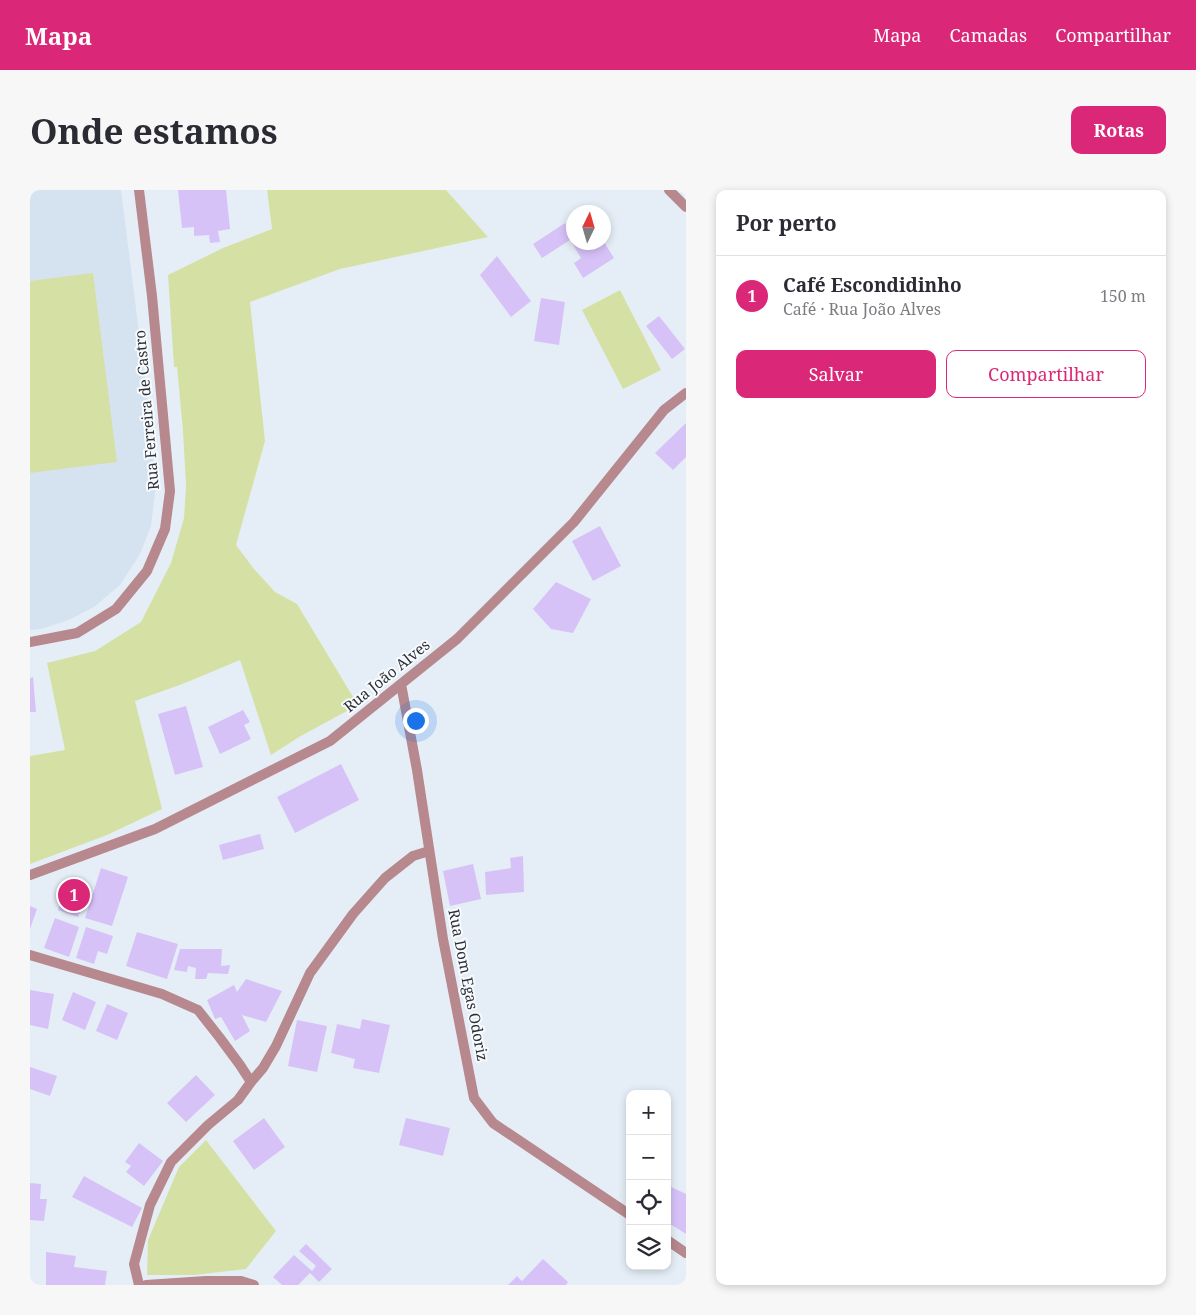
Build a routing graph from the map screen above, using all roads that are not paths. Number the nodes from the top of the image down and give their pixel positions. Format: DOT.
graph roads {
  1 [pos="139,190"];
  2 [pos="669,190"];
  3 [pos="686,206"];
  4 [pos="686,393"];
  5 [pos="30,642"];
  6 [pos="401,684"];
  7 [pos="430,851"];
  8 [pos="30,875"];
  9 [pos="30,955"];
  10 [pos="250,1082"];
  11 [pos="626,1212"];
  12 [pos="671,1243"];
  13 [pos="686,1252"];
  14 [pos="140,1285"];
  15 [pos="146,1285"];
  16 [pos="254,1285"];
  1 -- 5 [label="street, Rua Ferreira de Castro"];
  2 -- 3 [label="street"];
  4 -- 6 [label="street, Rua João Alves"];
  6 -- 7 [label="street, Rua Dom Egas Odoriz"];
  6 -- 8 [label="street, Rua João Alves"];
  7 -- 10 [label="street"];
  7 -- 11 [label="street, Rua Dom Egas Odoriz"];
  9 -- 10 [label="street"];
  10 -- 14 [label="street"];
  12 -- 13 [label="street"];
  15 -- 16 [label="street"];
}
